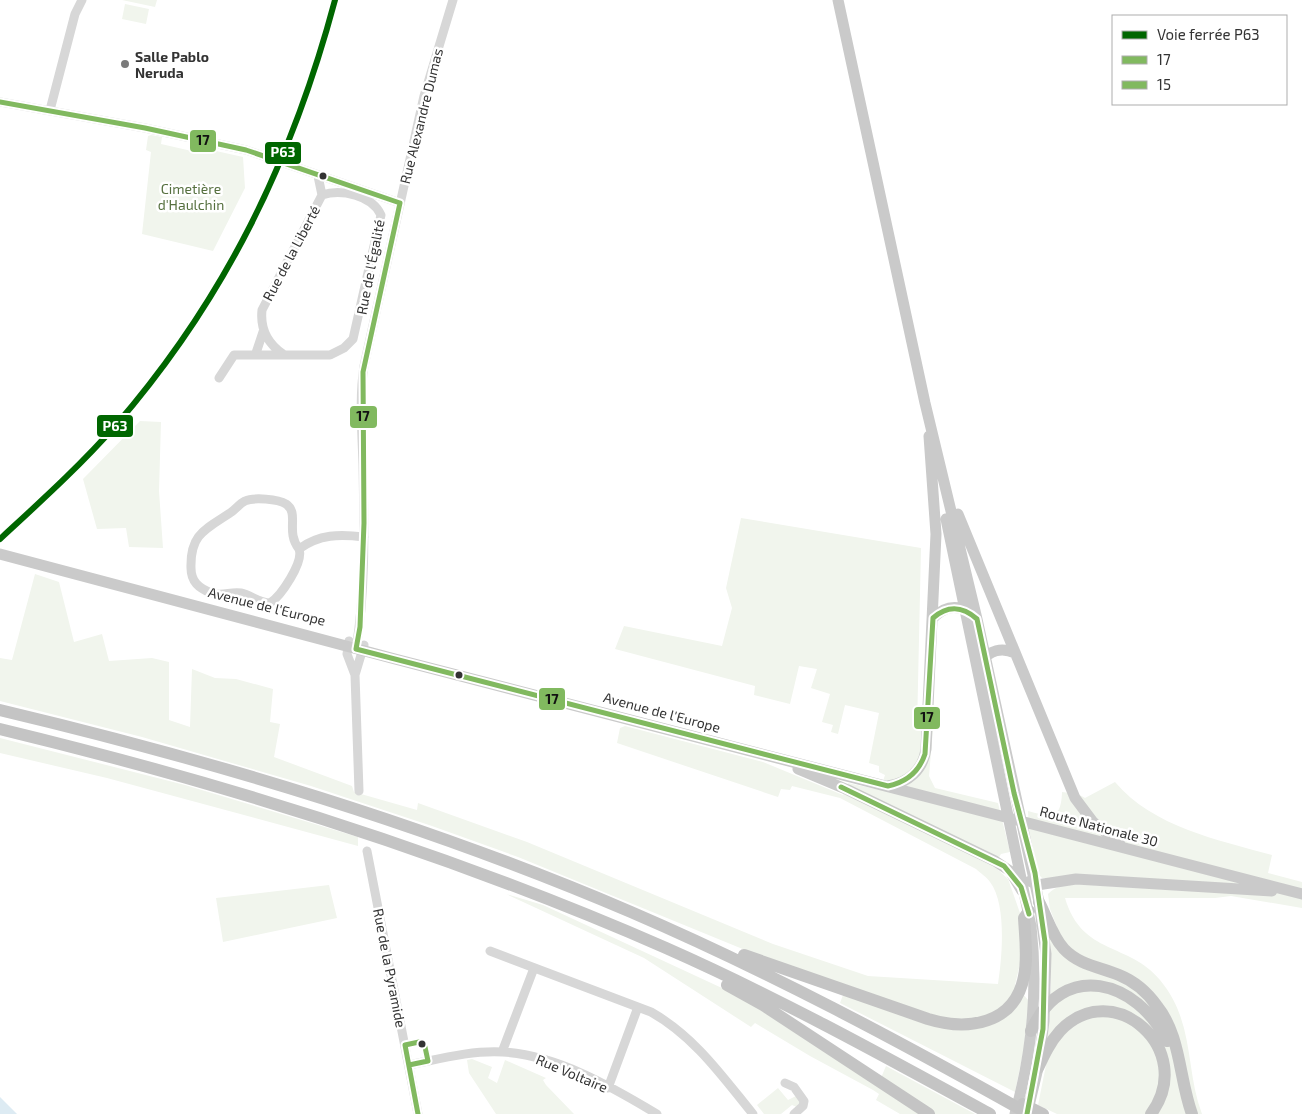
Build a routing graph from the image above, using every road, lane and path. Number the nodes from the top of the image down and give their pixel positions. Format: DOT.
graph roads {
  1 [pos="82,0"];
  2 [pos="453,0"];
  3 [pos="838,0"];
  4 [pos="0,102"];
  5 [pos="50,110"];
  6 [pos="318,176"];
  7 [pos="322,195"];
  8 [pos="400,203"];
  9 [pos="263,332"];
  10 [pos="350,343"];
  11 [pos="367,348"];
  12 [pos="256,353"];
  13 [pos="284,354"];
  14 [pos="219,378"];
  15 [pos="925,403"];
  16 [pos="929,434"];
  17 [pos="940,461"];
  18 [pos="364,537"];
  19 [pos="299,549"];
  20 [pos="0,554"];
  21 [pos="963,609"];
  22 [pos="933,618"];
  23 [pos="977,619"];
  24 [pos="356,646"];
  25 [pos="1014,653"];
  26 [pos="985,656"];
  27 [pos="355,675"];
  28 [pos="980,681"];
  29 [pos="0,710"];
  30 [pos="0,729"];
  31 [pos="759,753"];
  32 [pos="888,786"];
  33 [pos="358,791"];
  34 [pos="1009,792"];
  35 [pos="1019,839"];
  36 [pos="1125,848"];
  37 [pos="367,851"];
  38 [pos="1018,857"];
  39 [pos="996,861"];
  40 [pos="1021,873"];
  41 [pos="1036,885"];
  42 [pos="1299,893"];
  43 [pos="1027,898"];
  44 [pos="1039,902"];
  45 [pos="1029,911"];
  46 [pos="631,912"];
  47 [pos="622,929"];
  48 [pos="490,951"];
  49 [pos="534,968"];
  50 [pos="638,1007"];
  51 [pos="1044,1010"];
  52 [pos="1032,1031"];
  53 [pos="502,1052"];
  54 [pos="409,1065"];
  55 [pos="1038,1068"];
  56 [pos="950,1070"];
  57 [pos="784,1083"];
  58 [pos="608,1088"];
  59 [pos="1184,1088"];
  60 [pos="418,1114"];
  61 [pos="658,1114"];
  62 [pos="752,1114"];
  63 [pos="794,1114"];
  64 [pos="929,1114"];
  65 [pos="990,1114"];
  66 [pos="1015,1114"];
  67 [pos="1028,1114"];
  68 [pos="1043,1114"];
  69 [pos="1151,1114"];
  70 [pos="1192,1114"];
  1 -- 5 [label="street"];
  2 -- 8 [label="street, Rue Alexandre Dumas"];
  3 -- 15 [label="main road"];
  4 -- 5 [label="street"];
  5 -- 6 [label="street"];
  6 -- 7 [label="street, Rue de la Liberté"];
  6 -- 8 [label="street"];
  7 -- 9 [label="street, Rue de la Liberté"];
  7 -- 10 [label="street, Rue de l'Égalité"];
  8 -- 11 [label="street, Rue Alexandre Dumas"];
  9 -- 12 [label="street, Rue de la Liberté"];
  9 -- 13 [label="street"];
  10 -- 11 [label="street"];
  10 -- 13 [label="street, Rue de l'Égalité"];
  11 -- 18 [label="street, Rue Alexandre Dumas"];
  12 -- 13 [label="street"];
  12 -- 14 [label="street"];
  15 -- 16 [label="main road"];
  15 -- 17 [label="main road"];
  16 -- 21 [label="main road"];
  16 -- 22 [label="main road"];
  17 -- 23 [label="main road"];
  17 -- 25 [label="main road"];
  18 -- 19 [label="street"];
  18 -- 24 [label="street, Rue Alexandre Dumas"];
  19 -- 19 [label="street"];
  20 -- 24 [label="main road, Avenue de l'Europe"];
  21 -- 22 [label="main road"];
  21 -- 23 [label="main road"];
  21 -- 28 [label="main road"];
  22 -- 32 [label="main road"];
  23 -- 26 [label="main road"];
  24 -- 27 [label="street"];
  24 -- 27 [label="street"];
  24 -- 31 [label="main road, Avenue de l'Europe"];
  25 -- 26 [label="main road"];
  25 -- 36 [label="main road"];
  26 -- 28 [label="main road"];
  26 -- 34 [label="main road"];
  27 -- 33 [label="street"];
  28 -- 34 [label="main road"];
  29 -- 46 [label="highway"];
  30 -- 47 [label="highway"];
  31 -- 32 [label="main road, Avenue de l'Europe"];
  31 -- 39 [label="main road"];
  32 -- 36 [label="main road, Route Nationale 30"];
  34 -- 35 [label="main road"];
  35 -- 38 [label="main road"];
  35 -- 41 [label="main road"];
  36 -- 42 [label="main road, Route Nationale 30"];
  37 -- 54 [label="street, Rue de la Pyramide"];
  38 -- 39 [label="main road"];
  38 -- 40 [label="main road"];
  39 -- 43 [label="main road"];
  40 -- 41 [label="main road"];
  40 -- 43 [label="main road"];
  41 -- 42 [label="main road"];
  41 -- 44 [label="main road"];
  43 -- 45 [label="main road"];
  44 -- 51 [label="main road"];
  44 -- 59 [label="highway"];
  45 -- 46 [label="highway"];
  45 -- 52 [label="main road"];
  46 -- 56 [label="highway"];
  47 -- 64 [label="highway"];
  47 -- 65 [label="highway"];
  48 -- 49 [label="street"];
  49 -- 50 [label="street"];
  49 -- 53 [label="street"];
  50 -- 58 [label="street"];
  50 -- 62 [label="street"];
  51 -- 52 [label="highway"];
  51 -- 55 [label="main road"];
  51 -- 59 [label="highway"];
  52 -- 66 [label="main road"];
  53 -- 54 [label="street, Rue Voltaire"];
  53 -- 58 [label="street, Rue Voltaire"];
  54 -- 60 [label="street, Rue de la Pyramide"];
  55 -- 67 [label="main road"];
  55 -- 69 [label="highway"];
  56 -- 67 [label="highway"];
  56 -- 68 [label="highway"];
  57 -- 63 [label="street"];
  58 -- 61 [label="street, Rue Voltaire"];
  59 -- 70 [label="highway"];
}
